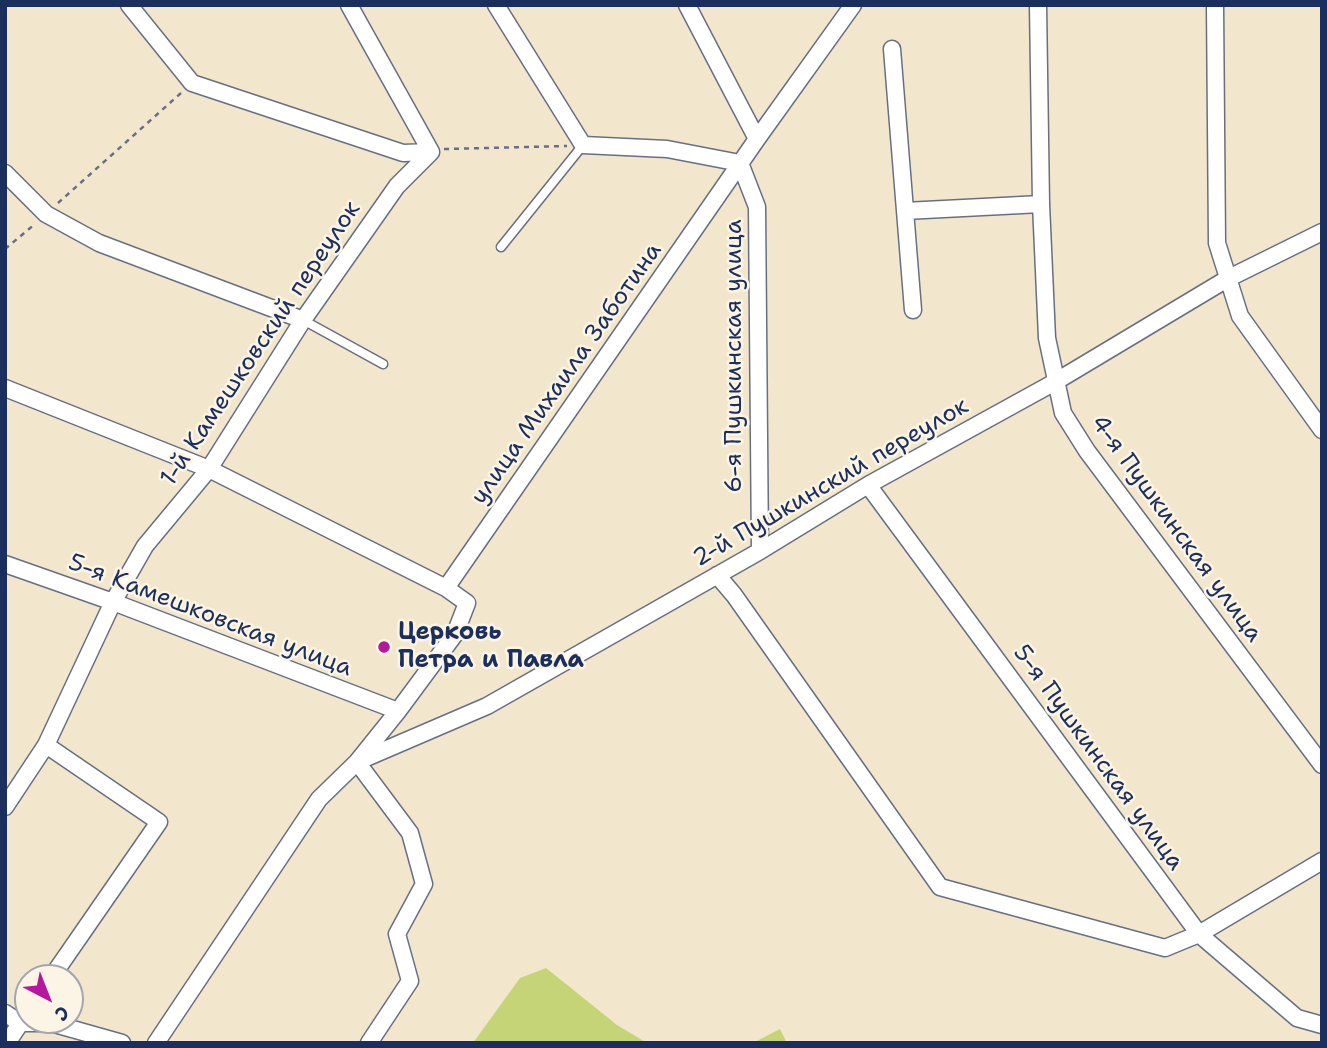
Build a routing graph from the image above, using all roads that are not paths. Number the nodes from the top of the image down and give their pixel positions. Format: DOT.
graph roads {
  1 [pos="129,5"];
  2 [pos="349,5"];
  3 [pos="496,5"];
  4 [pos="687,5"];
  5 [pos="853,5"];
  6 [pos="1038,5"];
  7 [pos="1215,5"];
  8 [pos="892,49"];
  9 [pos="757,139"];
  10 [pos="583,145"];
  11 [pos="430,152"];
  12 [pos="740,163"];
  13 [pos="5,173"];
  14 [pos="1041,204"];
  15 [pos="905,211"];
  16 [pos="1322,232"];
  17 [pos="501,247"];
  18 [pos="1227,279"];
  19 [pos="913,310"];
  20 [pos="303,320"];
  21 [pos="383,364"];
  22 [pos="1055,382"];
  23 [pos="5,388"];
  24 [pos="1322,430"];
  25 [pos="209,469"];
  26 [pos="868,485"];
  27 [pos="760,551"];
  28 [pos="5,564"];
  29 [pos="717,575"];
  30 [pos="446,588"];
  31 [pos="113,602"];
  32 [pos="398,711"];
  33 [pos="46,745"];
  34 [pos="356,762"];
  35 [pos="1322,765"];
  36 [pos="5,807"];
  37 [pos="1322,861"];
  38 [pos="1199,934"];
  39 [pos="61,964"];
  40 [pos="1322,1025"];
  41 [pos="84,1032"];
  42 [pos="121,1043"];
  43 [pos="156,1043"];
  44 [pos="369,1043"];
  1 -- 11 [label="street"];
  2 -- 11 [label="street"];
  3 -- 10 [label="street"];
  4 -- 9 [label="street"];
  5 -- 9 [label="street, улица Михаила Заботина"];
  6 -- 14 [label="street, 4-я Пушкинская улица"];
  7 -- 18 [label="street"];
  8 -- 15 [label="street"];
  9 -- 12 [label="street, улица Михаила Заботина"];
  10 -- 12 [label="street"];
  10 -- 17 [label="lane"];
  11 -- 20 [label="street, 1-й Камешковский переулок"];
  12 -- 27 [label="street, 6-я Пушкинская улица"];
  12 -- 30 [label="street, улица Михаила Заботина"];
  13 -- 20 [label="street"];
  14 -- 15 [label="street"];
  14 -- 22 [label="street, 4-я Пушкинская улица"];
  15 -- 19 [label="street"];
  16 -- 18 [label="street, 2-й Пушкинский переулок"];
  18 -- 22 [label="street, 2-й Пушкинский переулок"];
  18 -- 24 [label="street"];
  20 -- 21 [label="lane"];
  20 -- 25 [label="street, 1-й Камешковский переулок"];
  22 -- 26 [label="street, 2-й Пушкинский переулок"];
  22 -- 35 [label="street, 4-я Пушкинская улица"];
  23 -- 25 [label="street"];
  25 -- 30 [label="street"];
  25 -- 31 [label="street, 1-й Камешковский переулок"];
  26 -- 27 [label="street, 2-й Пушкинский переулок"];
  26 -- 38 [label="street, 5-я Пушкинская улица"];
  27 -- 29 [label="street, 2-й Пушкинский переулок"];
  28 -- 31 [label="street, 5-я Камешковская улица"];
  29 -- 34 [label="street, 2-й Пушкинский переулок"];
  29 -- 38 [label="street"];
  30 -- 32 [label="street"];
  31 -- 32 [label="street, 5-я Камешковская улица"];
  31 -- 33 [label="street, 1-й Камешковский переулок"];
  32 -- 34 [label="street"];
  33 -- 36 [label="street, 1-й Камешковский переулок"];
  33 -- 39 [label="street"];
  34 -- 43 [label="street"];
  34 -- 44 [label="street"];
  37 -- 38 [label="street"];
  38 -- 40 [label="street, 5-я Пушкинская улица"];
  41 -- 42 [label="street"];
}
